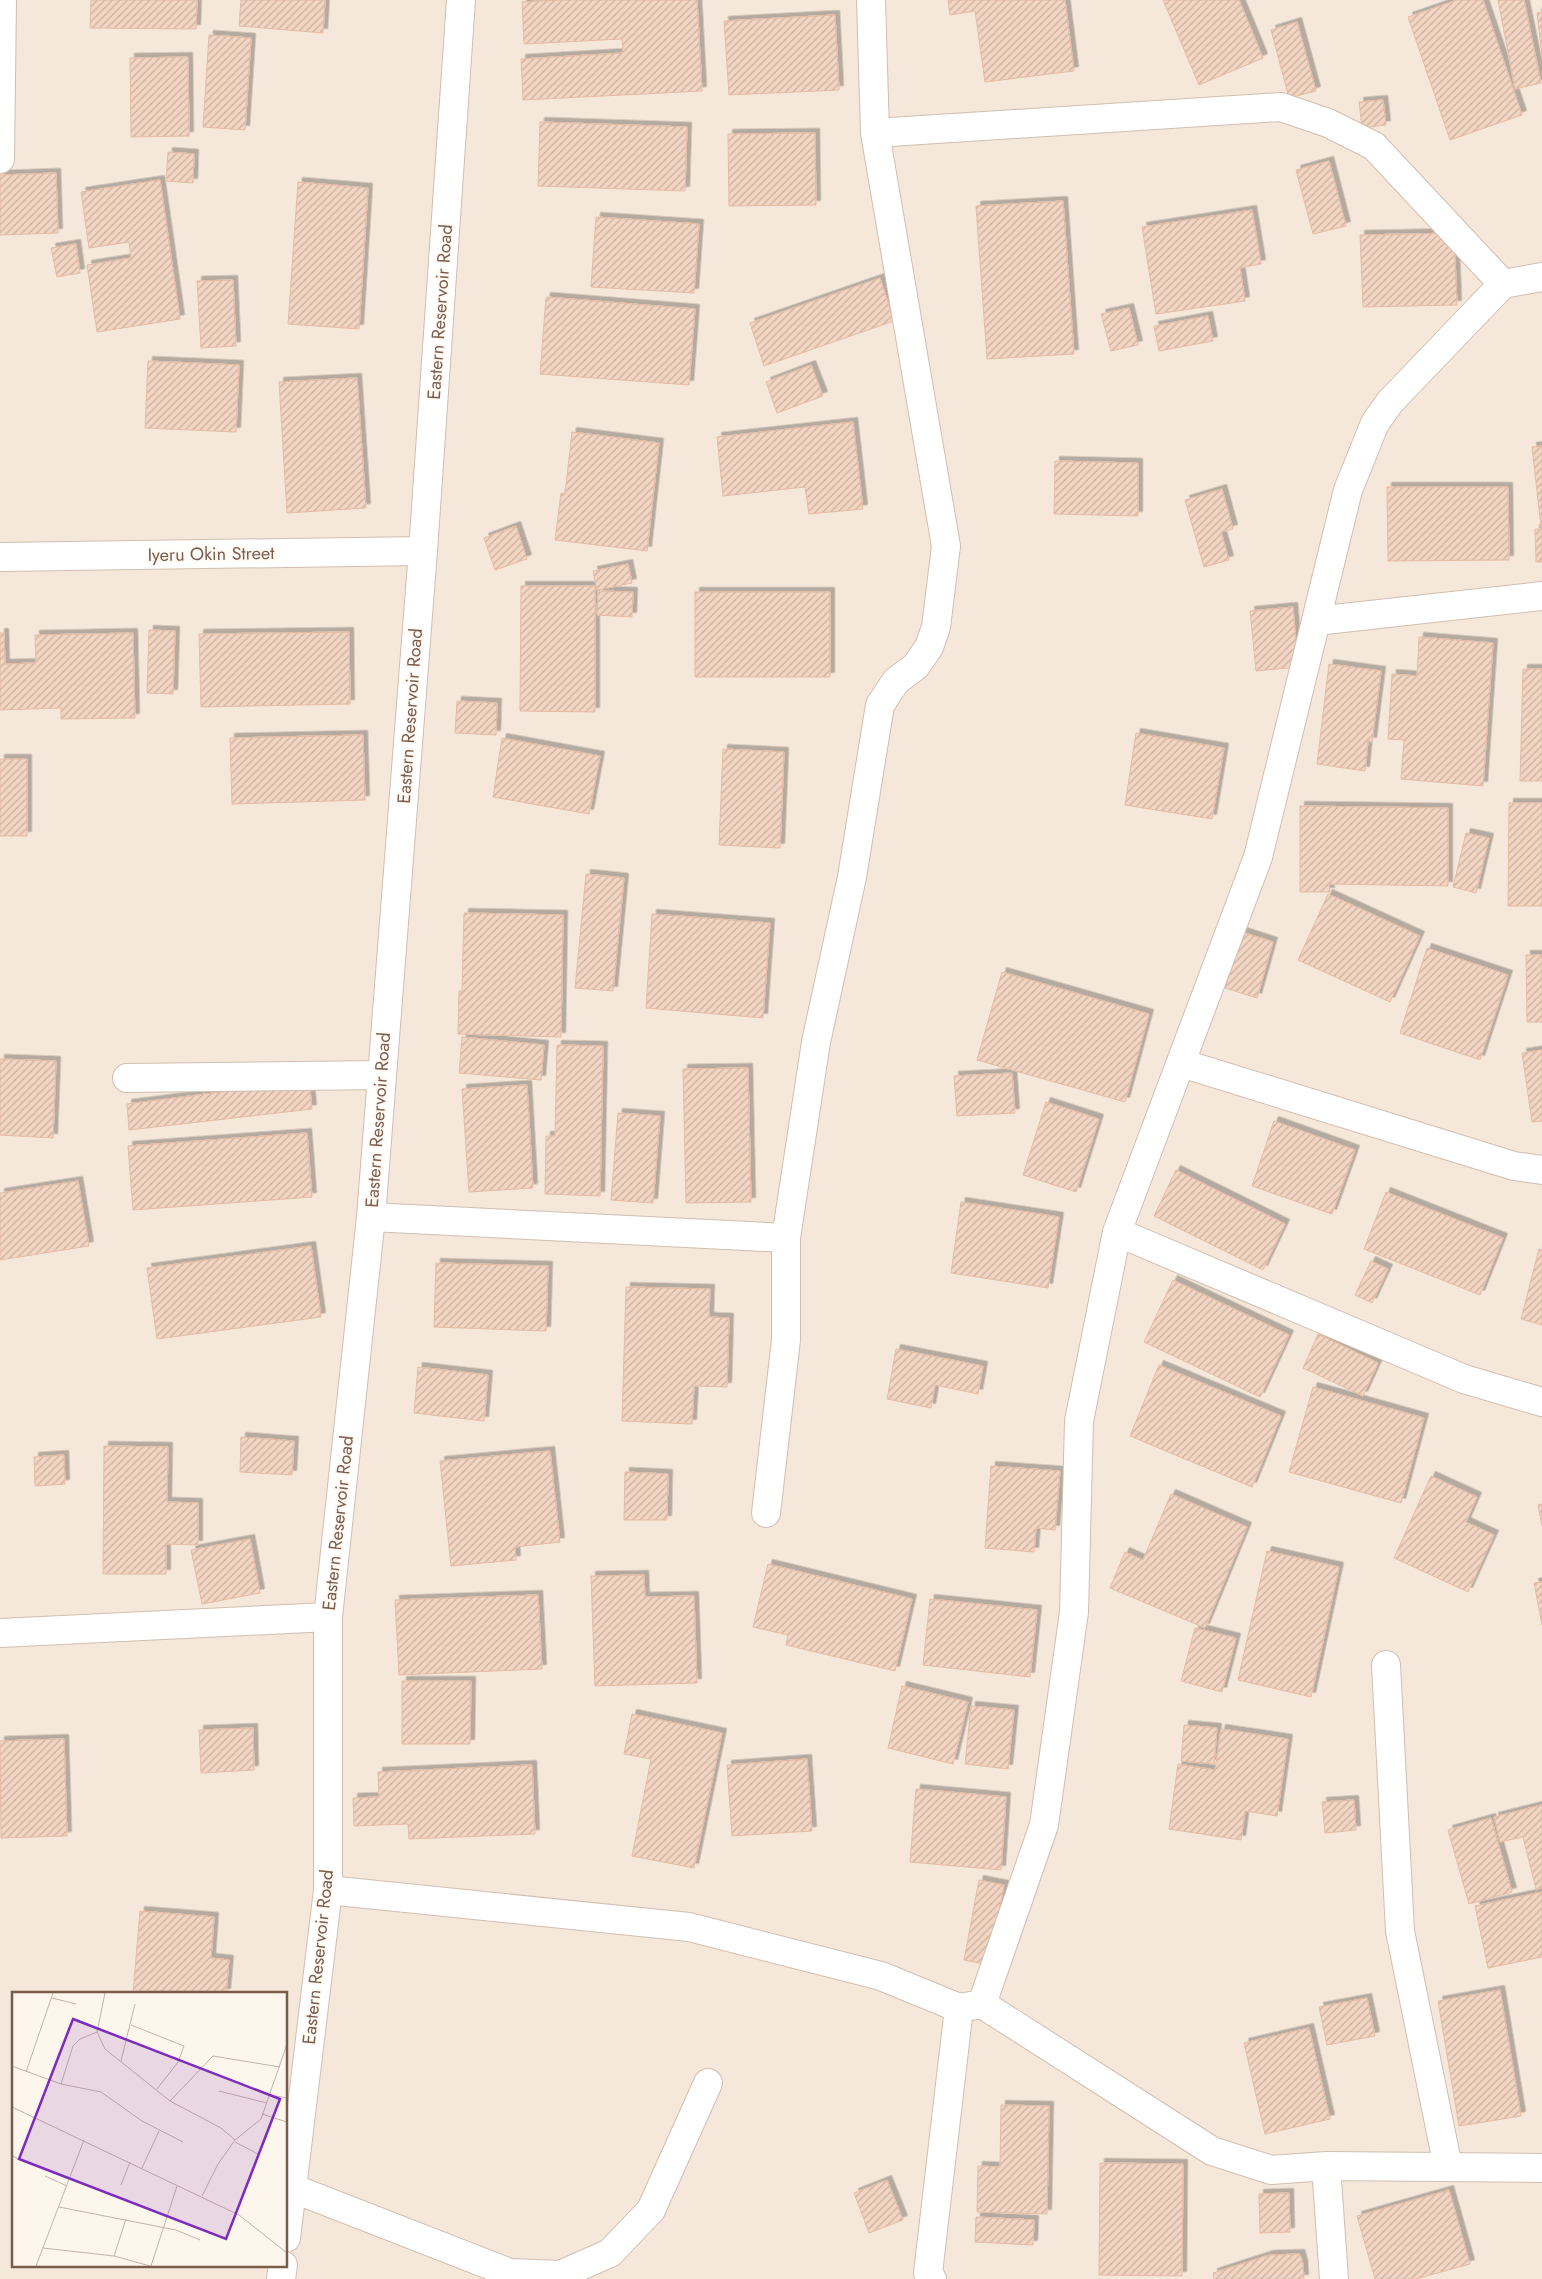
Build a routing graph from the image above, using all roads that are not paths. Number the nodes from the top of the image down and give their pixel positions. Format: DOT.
graph roads {
  1 [pos="2,0"];
  2 [pos="461,0"];
  3 [pos="871,0"];
  4 [pos="874,132"];
  5 [pos="0,159"];
  6 [pos="1542,277"];
  7 [pos="1503,284"];
  8 [pos="423,551"];
  9 [pos="0,557"];
  10 [pos="1542,596"];
  11 [pos="1316,621"];
  12 [pos="1181,1063"];
  13 [pos="382,1076"];
  14 [pos="127,1078"];
  15 [pos="1542,1170"];
  16 [pos="371,1217"];
  17 [pos="1117,1232"];
  18 [pos="786,1238"];
  19 [pos="1542,1402"];
  20 [pos="766,1513"];
  21 [pos="328,1617"];
  22 [pos="0,1633"];
  23 [pos="1386,1664"];
  24 [pos="328,1890"];
  25 [pos="970,2006"];
  26 [pos="708,2083"];
  27 [pos="1326,2166"];
  28 [pos="1448,2167"];
  29 [pos="1541,2171"];
  30 [pos="292,2188"];
  31 [pos="288,2221"];
  32 [pos="283,2266"];
  33 [pos="281,2279"];
  34 [pos="932,2279"];
  35 [pos="1334,2279"];
  1 -- 5 [label="street"];
  2 -- 8 [label="street, Eastern Reservoir Road"];
  3 -- 4 [label="street"];
  4 -- 7 [label="street"];
  4 -- 18 [label="street"];
  6 -- 7 [label="street"];
  7 -- 11 [label="street"];
  8 -- 9 [label="street, Iyeru Okin Street"];
  8 -- 13 [label="street, Eastern Reservoir Road"];
  10 -- 11 [label="street"];
  11 -- 12 [label="street"];
  12 -- 15 [label="street"];
  12 -- 17 [label="street"];
  13 -- 14 [label="street"];
  13 -- 16 [label="street, Eastern Reservoir Road"];
  16 -- 18 [label="street"];
  16 -- 21 [label="street, Eastern Reservoir Road"];
  17 -- 19 [label="street"];
  17 -- 25 [label="street"];
  18 -- 20 [label="street"];
  21 -- 22 [label="street"];
  21 -- 24 [label="street, Eastern Reservoir Road"];
  23 -- 28 [label="street"];
  24 -- 25 [label="street"];
  24 -- 30 [label="street, Eastern Reservoir Road"];
  25 -- 27 [label="street"];
  25 -- 34 [label="street"];
  26 -- 30 [label="street"];
  27 -- 28 [label="street"];
  27 -- 35 [label="street"];
  28 -- 29 [label="street"];
  30 -- 31 [label="street, Eastern Reservoir Road"];
  32 -- 33 [label="street"];
}
